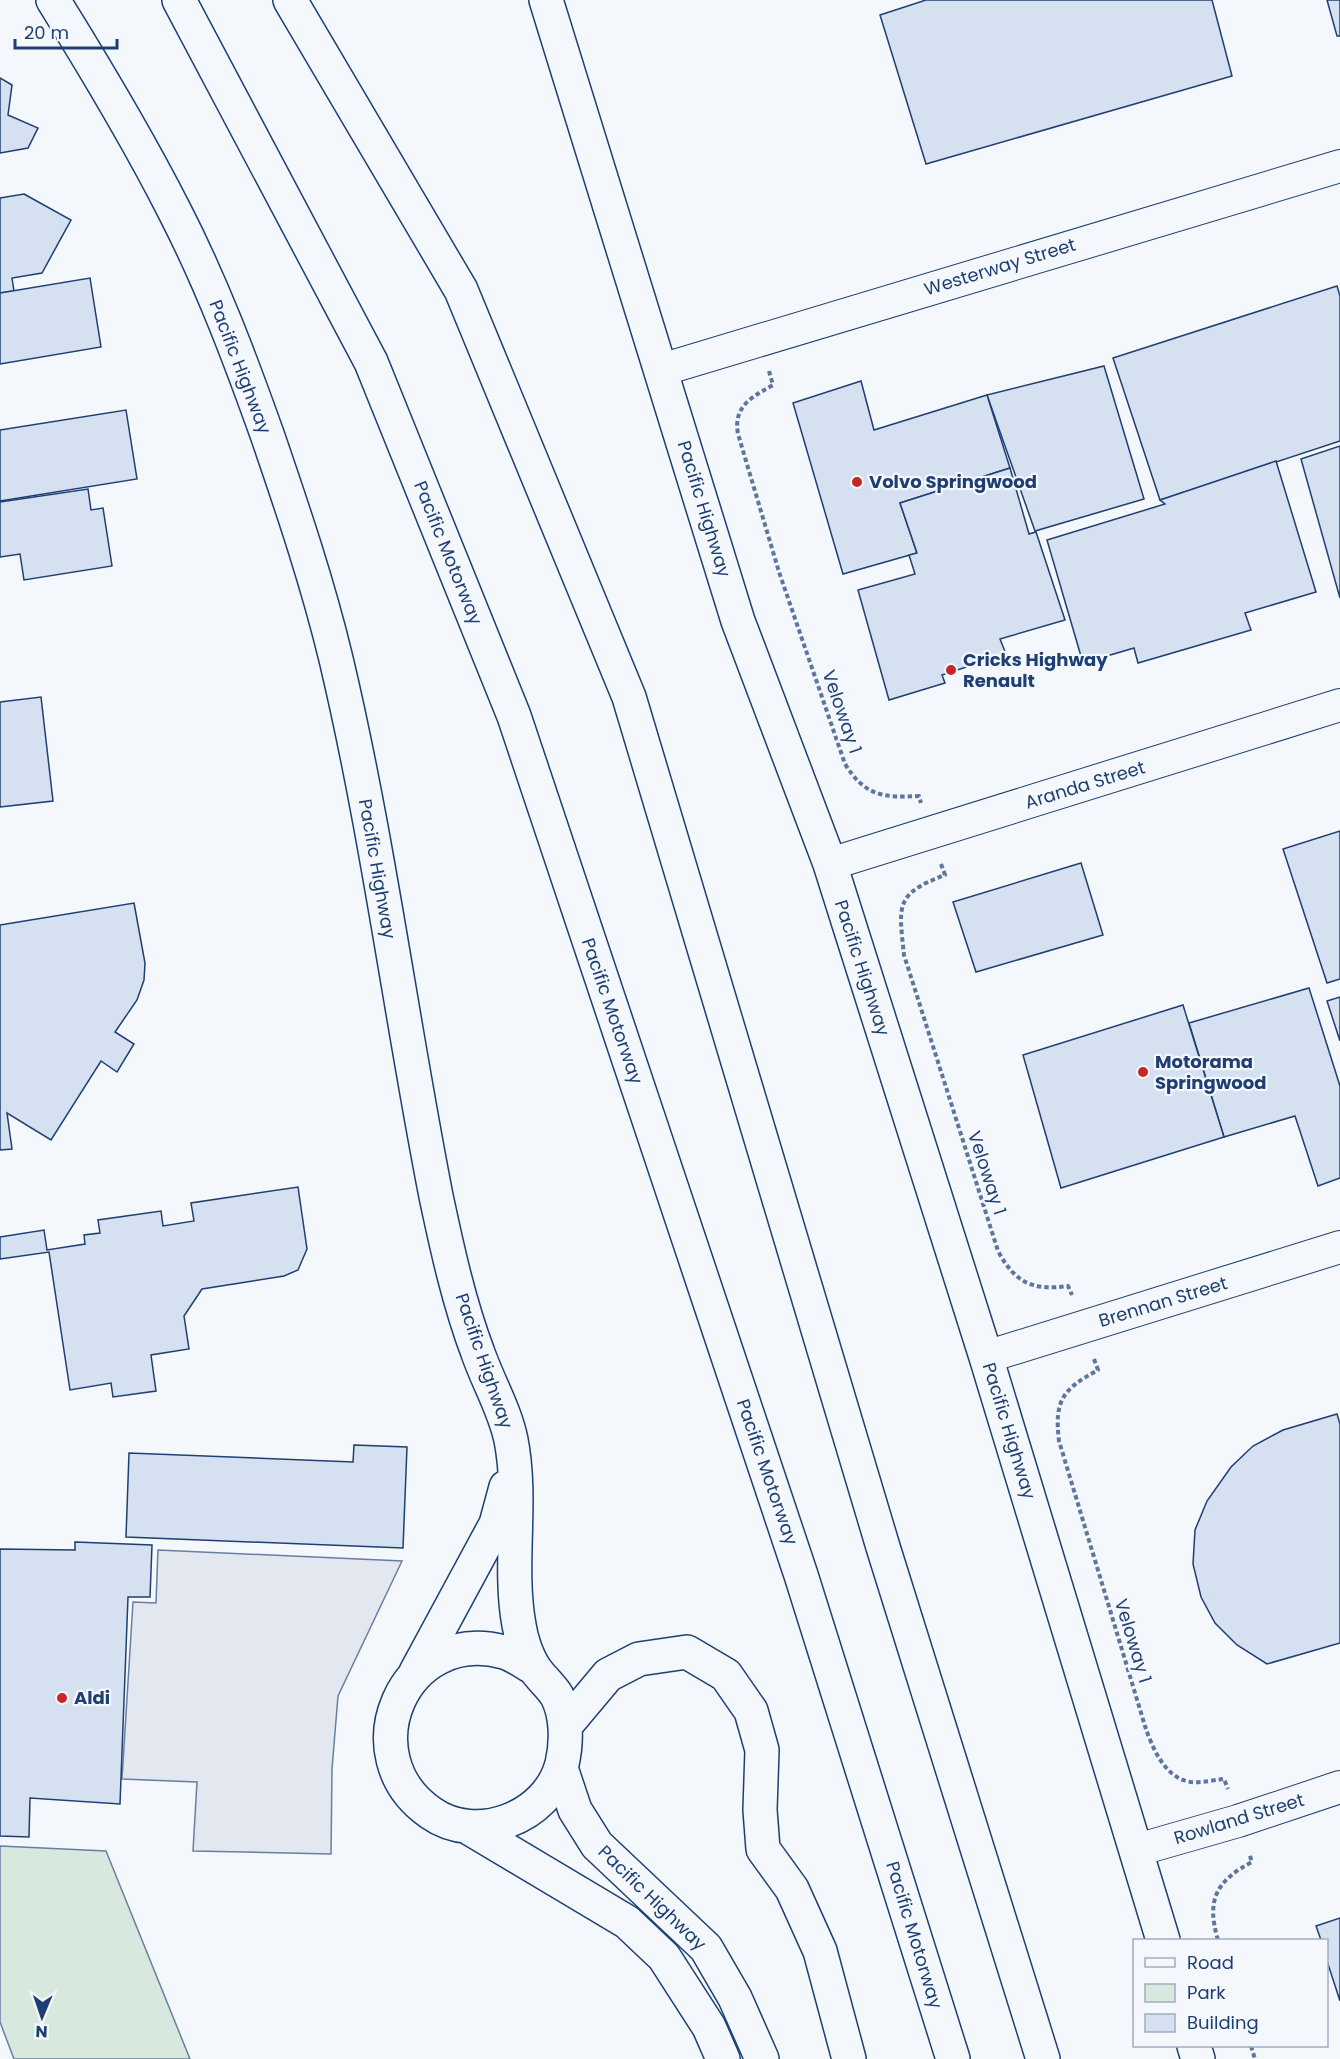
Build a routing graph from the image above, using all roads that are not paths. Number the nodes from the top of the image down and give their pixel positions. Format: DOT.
graph roads {
  1 [pos="53,0"];
  2 [pos="179,0"];
  3 [pos="290,0"];
  4 [pos="546,0"];
  5 [pos="1340,166"];
  6 [pos="661,370"];
  7 [pos="1340,705"];
  8 [pos="830,864"];
  9 [pos="1340,1247"];
  10 [pos="986,1357"];
  11 [pos="513,1462"];
  12 [pos="534,1668"];
  13 [pos="415,1673"];
  14 [pos="566,1725"];
  15 [pos="561,1768"];
  16 [pos="1340,1787"];
  17 [pos="471,1829"];
  18 [pos="1137,1850"];
  19 [pos="1162,1939"];
  20 [pos="723,2059"];
  21 [pos="762,2059"];
  22 [pos="849,2059"];
  23 [pos="952,2059"];
  24 [pos="1043,2059"];
  1 -- 11 [label="main road, Pacific Highway"];
  2 -- 23 [label="main road, Pacific Motorway"];
  3 -- 24 [label="main road"];
  4 -- 6 [label="main road, Pacific Highway"];
  5 -- 6 [label="street, Westerway Street"];
  6 -- 8 [label="main road, Pacific Highway"];
  7 -- 8 [label="street, Aranda Street"];
  8 -- 10 [label="main road, Pacific Highway"];
  9 -- 10 [label="street, Brennan Street"];
  10 -- 18 [label="main road, Pacific Highway"];
  11 -- 12 [label="main road, Pacific Highway"];
  11 -- 13 [label="main road, Pacific Highway"];
  12 -- 13 [label="main road"];
  12 -- 14 [label="main road"];
  13 -- 17 [label="main road"];
  14 -- 15 [label="main road"];
  14 -- 22 [label="main road"];
  15 -- 17 [label="main road"];
  15 -- 21 [label="main road, Pacific Highway"];
  16 -- 18 [label="street, Rowland Street"];
  17 -- 20 [label="main road, Pacific Highway"];
  18 -- 19 [label="main road, Pacific Highway"];
}
